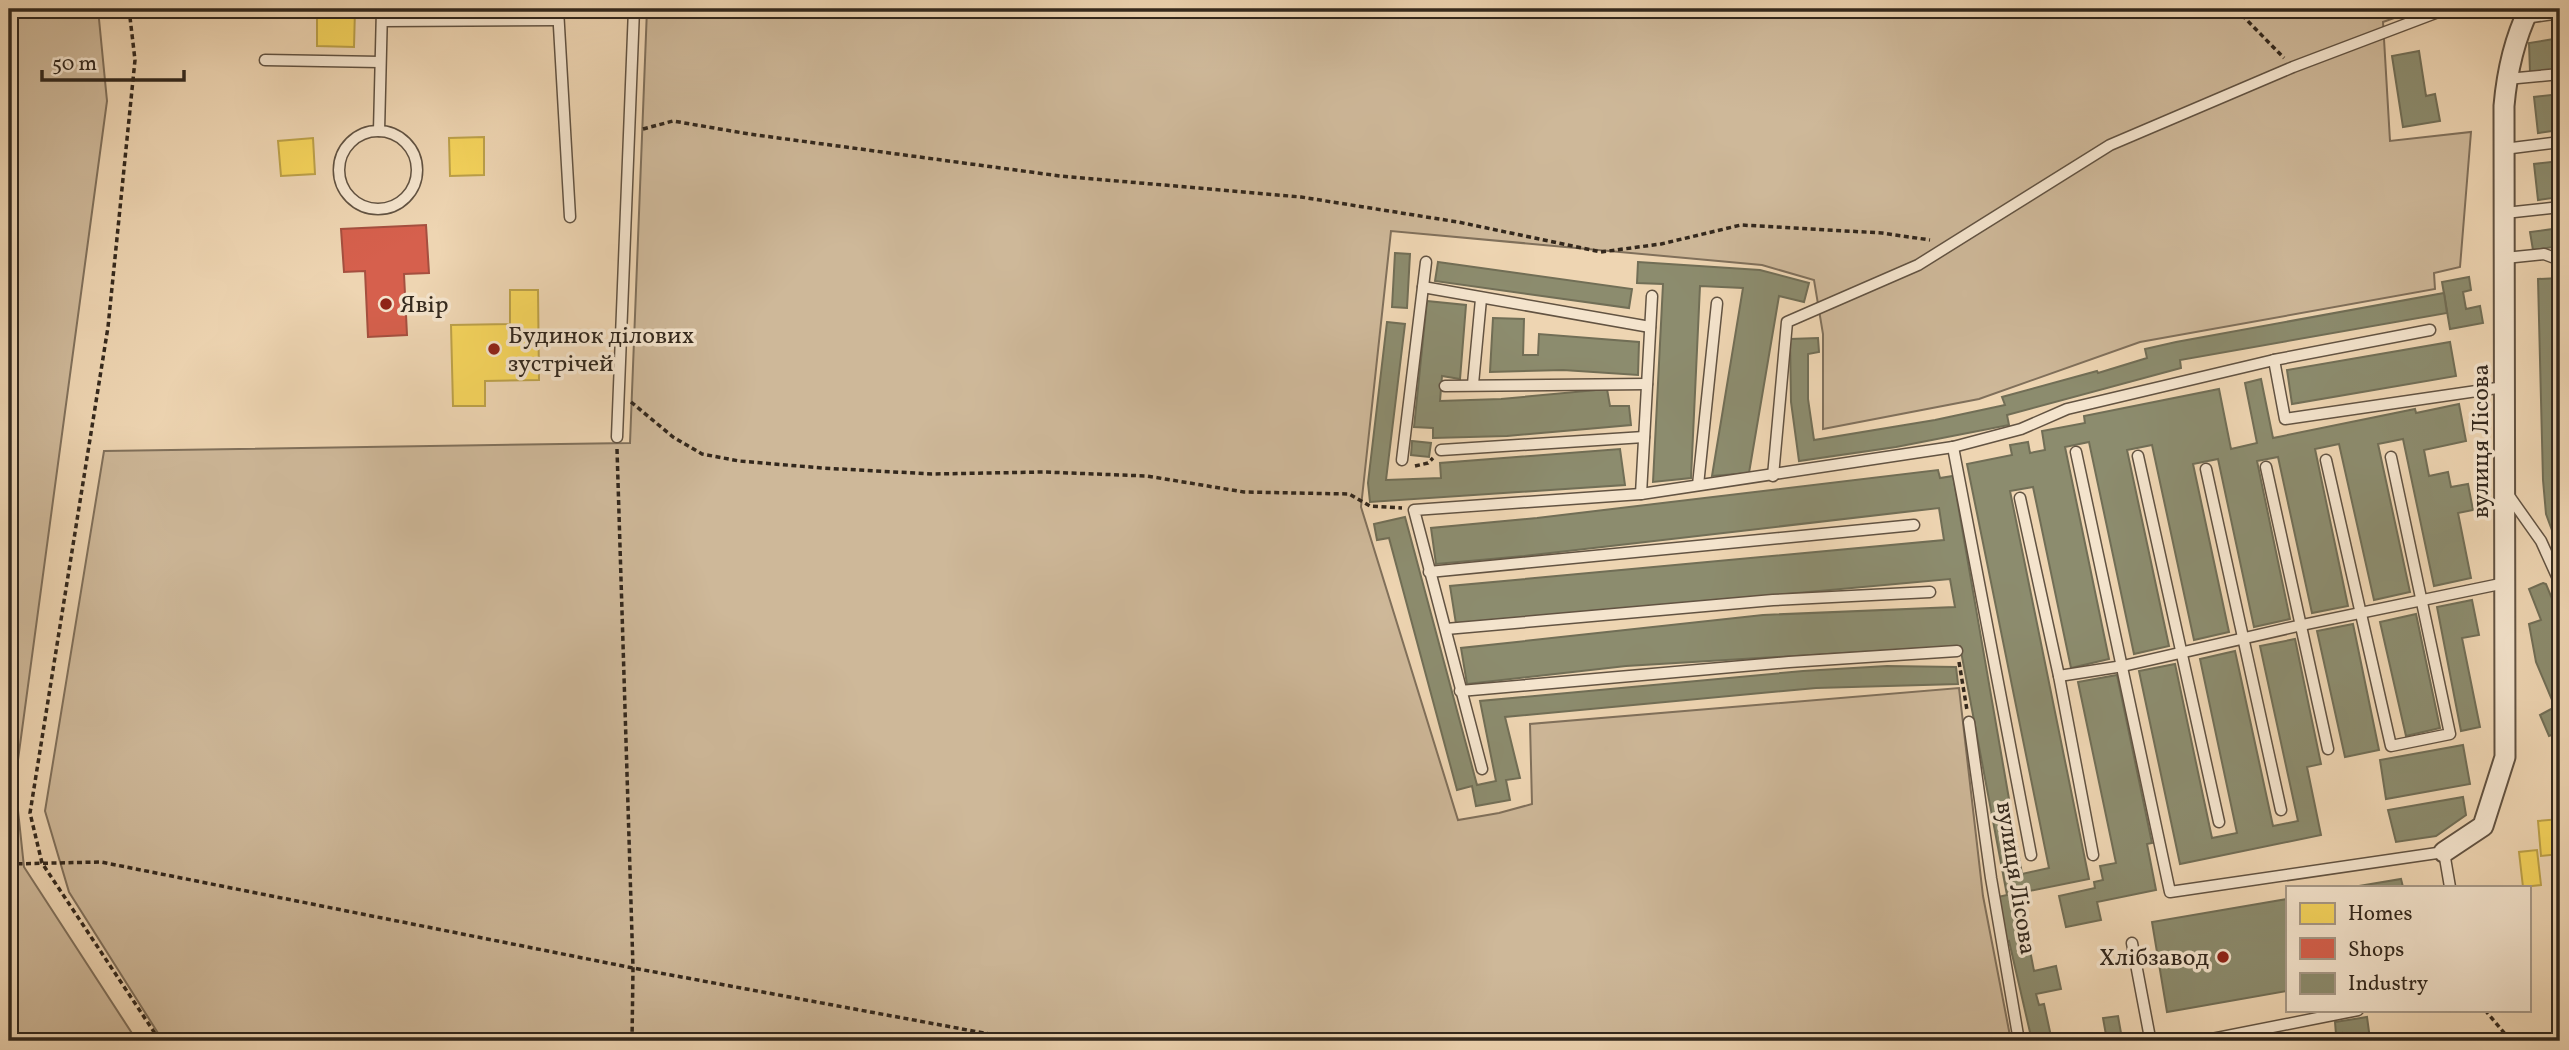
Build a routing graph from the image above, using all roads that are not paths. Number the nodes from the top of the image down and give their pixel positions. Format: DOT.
graph roads {
  1 [pos="382,9"];
  2 [pos="558,9"];
  3 [pos="634,9"];
  4 [pos="2446,9"];
  5 [pos="2527,13"];
  6 [pos="2560,13"];
  7 [pos="558,20"];
  8 [pos="383,21"];
  9 [pos="265,60"];
  10 [pos="380,62"];
  11 [pos="2560,74"];
  12 [pos="2506,79"];
  13 [pos="379,131"];
  14 [pos="2560,142"];
  15 [pos="2503,149"];
  16 [pos="2560,207"];
  17 [pos="2505,213"];
  18 [pos="570,217"];
  19 [pos="2505,258"];
  20 [pos="2560,260"];
  21 [pos="1426,262"];
  22 [pos="1423,287"];
  23 [pos="1652,296"];
  24 [pos="1481,299"];
  25 [pos="1717,303"];
  26 [pos="1650,327"];
  27 [pos="2430,330"];
  28 [pos="2274,360"];
  29 [pos="1473,384"];
  30 [pos="1647,384"];
  31 [pos="1445,386"];
  32 [pos="2504,387"];
  33 [pos="617,437"];
  34 [pos="1644,437"];
  35 [pos="1953,447"];
  36 [pos="1441,450"];
  37 [pos="2076,452"];
  38 [pos="2138,456"];
  39 [pos="2391,457"];
  40 [pos="1402,460"];
  41 [pos="2326,460"];
  42 [pos="2266,467"];
  43 [pos="2206,469"];
  44 [pos="1773,475"];
  45 [pos="1698,485"];
  46 [pos="2505,491"];
  47 [pos="1641,494"];
  48 [pos="2020,498"];
  49 [pos="1914,525"];
  50 [pos="1429,572"];
  51 [pos="2505,583"];
  52 [pos="2560,583"];
  53 [pos="1930,592"];
  54 [pos="2421,601"];
  55 [pos="2361,613"];
  56 [pos="2302,625"];
  57 [pos="1446,629"];
  58 [pos="2244,638"];
  59 [pos="1957,651"];
  60 [pos="2182,651"];
  61 [pos="2123,666"];
  62 [pos="2059,676"];
  63 [pos="1460,691"];
  64 [pos="1969,722"];
  65 [pos="2328,749"];
  66 [pos="1482,769"];
  67 [pos="2281,810"];
  68 [pos="2219,822"];
  69 [pos="2444,852"];
  70 [pos="2031,855"];
  71 [pos="2093,855"];
  72 [pos="2450,886"];
  73 [pos="2132,943"];
  74 [pos="2348,1012"];
  75 [pos="2018,1041"];
  76 [pos="2153,1041"];
  77 [pos="2202,1041"];
  1 -- 8 [label="lane"];
  2 -- 7 [label="lane"];
  3 -- 33 [label="lane"];
  4 -- 44 [label="lane"];
  5 -- 6 [label="lane"];
  5 -- 12 [label="street, вулиця Лісова"];
  7 -- 8 [label="lane"];
  7 -- 18 [label="lane"];
  8 -- 10 [label="lane"];
  9 -- 10 [label="lane"];
  10 -- 13 [label="lane"];
  11 -- 12 [label="lane"];
  12 -- 15 [label="street, вулиця Лісова"];
  13 -- 13 [label="lane"];
  14 -- 15 [label="lane"];
  15 -- 17 [label="street, вулиця Лісова"];
  16 -- 17 [label="lane"];
  17 -- 19 [label="street, вулиця Лісова"];
  19 -- 20 [label="lane"];
  19 -- 32 [label="street, вулиця Лісова"];
  21 -- 22 [label="lane"];
  22 -- 24 [label="lane"];
  22 -- 40 [label="lane"];
  23 -- 26 [label="lane"];
  24 -- 26 [label="lane"];
  24 -- 29 [label="lane"];
  25 -- 45 [label="lane"];
  26 -- 30 [label="lane"];
  27 -- 28 [label="lane"];
  28 -- 32 [label="lane"];
  28 -- 35 [label="lane"];
  29 -- 30 [label="lane"];
  29 -- 31 [label="lane"];
  30 -- 34 [label="lane"];
  32 -- 46 [label="street, вулиця Лісова"];
  34 -- 36 [label="lane"];
  34 -- 47 [label="lane"];
  35 -- 44 [label="lane"];
  35 -- 70 [label="lane"];
  37 -- 61 [label="lane"];
  38 -- 60 [label="lane"];
  39 -- 54 [label="lane"];
  41 -- 55 [label="lane"];
  42 -- 56 [label="lane"];
  43 -- 58 [label="lane"];
  44 -- 45 [label="lane"];
  45 -- 47 [label="lane"];
  46 -- 51 [label="street, вулиця Лісова"];
  46 -- 52 [label="lane"];
  47 -- 50 [label="lane"];
  48 -- 62 [label="lane"];
  49 -- 50 [label="lane"];
  50 -- 57 [label="lane"];
  51 -- 54 [label="lane"];
  51 -- 69 [label="street, вулиця Лісова"];
  53 -- 57 [label="lane"];
  54 -- 55 [label="lane"];
  54 -- 55 [label="lane"];
  55 -- 56 [label="lane"];
  56 -- 58 [label="lane"];
  56 -- 65 [label="lane"];
  57 -- 63 [label="lane"];
  58 -- 60 [label="lane"];
  58 -- 67 [label="lane"];
  59 -- 63 [label="lane"];
  60 -- 61 [label="lane"];
  60 -- 68 [label="lane"];
  61 -- 62 [label="lane"];
  61 -- 69 [label="lane"];
  62 -- 71 [label="lane"];
  63 -- 66 [label="lane"];
  64 -- 75 [label="lane, вулиця Лісова"];
  69 -- 72 [label="lane"];
  73 -- 76 [label="lane"];
  74 -- 77 [label="lane"];
}
